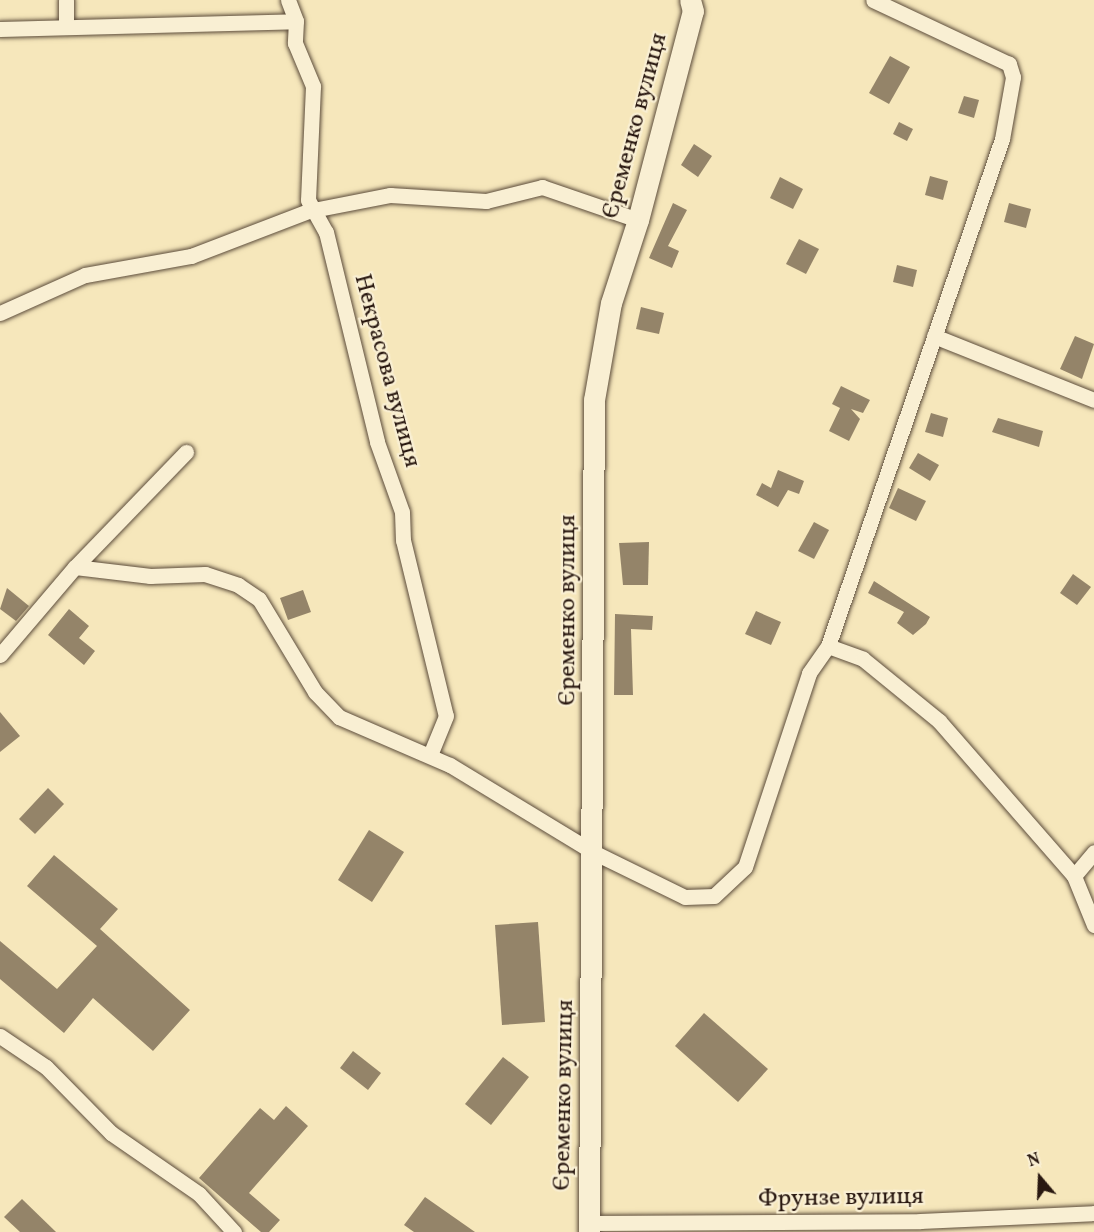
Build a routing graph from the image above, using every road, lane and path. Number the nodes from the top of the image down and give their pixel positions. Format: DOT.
graph roads {
  1 [pos="66,0"];
  2 [pos="288,0"];
  3 [pos="873,0"];
  4 [pos="693,4"];
  5 [pos="296,21"];
  6 [pos="66,27"];
  7 [pos="0,28"];
  8 [pos="314,210"];
  9 [pos="638,220"];
  10 [pos="0,313"];
  11 [pos="934,336"];
  12 [pos="1094,400"];
  13 [pos="186,452"];
  14 [pos="75,567"];
  15 [pos="828,646"];
  16 [pos="0,655"];
  17 [pos="430,755"];
  18 [pos="593,852"];
  19 [pos="1094,852"];
  20 [pos="1074,876"];
  21 [pos="1094,925"];
  22 [pos="0,1036"];
  23 [pos="1094,1213"];
  24 [pos="589,1227"];
  25 [pos="234,1232"];
  1 -- 6 [label="street"];
  2 -- 5 [label="street, Некрасова вулиця"];
  3 -- 11 [label="street"];
  4 -- 9 [label="street, Єременко вулиця"];
  5 -- 6 [label="street"];
  5 -- 8 [label="street, Некрасова вулиця"];
  6 -- 7 [label="street"];
  8 -- 9 [label="street"];
  8 -- 10 [label="street"];
  8 -- 17 [label="street, Некрасова вулиця"];
  9 -- 18 [label="street, Єременко вулиця"];
  11 -- 12 [label="street"];
  11 -- 15 [label="street"];
  13 -- 14 [label="street"];
  14 -- 16 [label="street"];
  14 -- 17 [label="street"];
  15 -- 18 [label="street"];
  15 -- 20 [label="street"];
  17 -- 18 [label="street"];
  18 -- 24 [label="street, Єременко вулиця"];
  19 -- 20 [label="street"];
  20 -- 21 [label="street"];
  22 -- 25 [label="street"];
  23 -- 24 [label="street, Фрунзе вулиця"];
}
